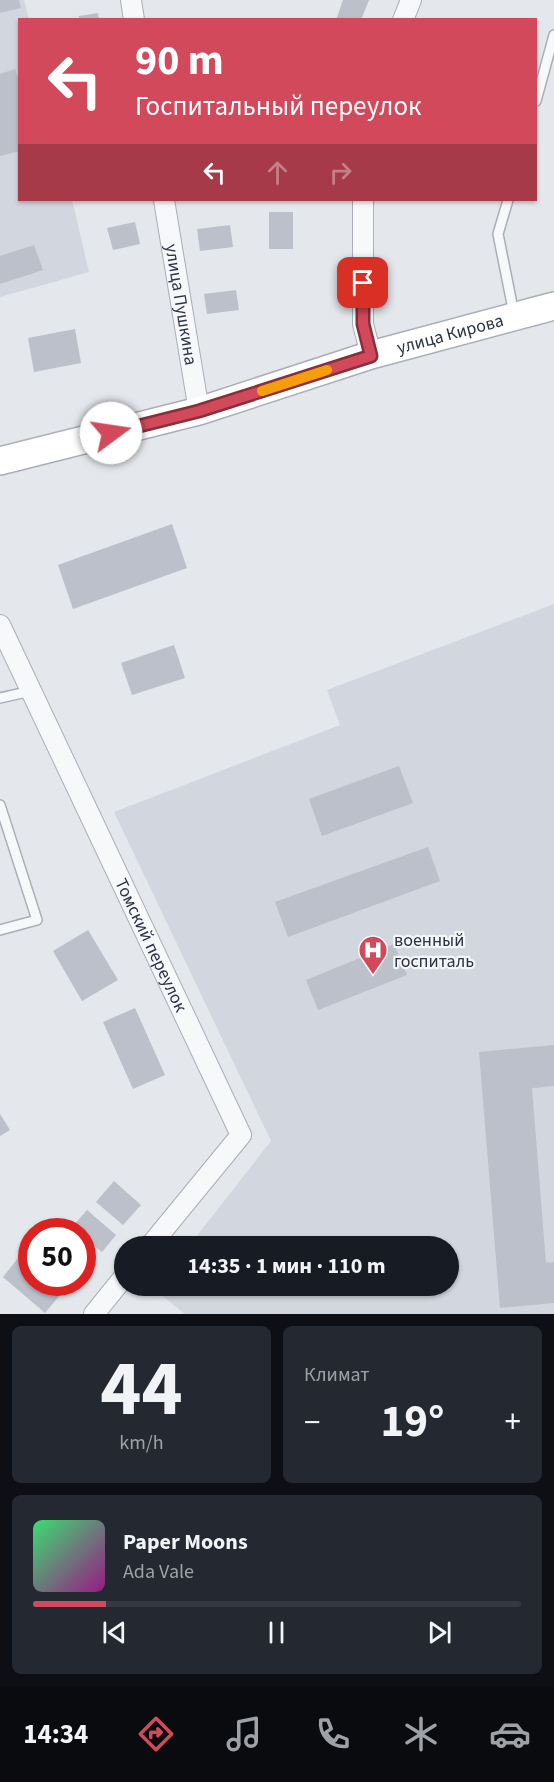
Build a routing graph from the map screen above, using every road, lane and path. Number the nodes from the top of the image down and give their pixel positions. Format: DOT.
graph roads {
  1 [pos="131,0"];
  2 [pos="411,0"];
  3 [pos="134,18"];
  4 [pos="404,18"];
  5 [pos="554,35"];
  6 [pos="537,97"];
  7 [pos="164,201"];
  8 [pos="363,201"];
  9 [pos="508,201"];
  10 [pos="554,306"];
  11 [pos="515,317"];
  12 [pos="371,356"];
  13 [pos="199,411"];
  14 [pos="0,461"];
  15 [pos="0,625"];
  16 [pos="31,691"];
  17 [pos="0,698"];
  18 [pos="0,805"];
  19 [pos="0,930"];
  20 [pos="158,1236"];
  21 [pos="114,1289"];
  22 [pos="94,1314"];
  1 -- 3 [label="street"];
  2 -- 4 [label="street"];
  5 -- 6 [label="lane"];
  7 -- 13 [label="street, улица Пушкина"];
  8 -- 12 [label="street"];
  9 -- 11 [label="lane"];
  10 -- 11 [label="main road, улица Кирова"];
  11 -- 12 [label="main road, улица Кирова"];
  12 -- 13 [label="main road, улица Кирова"];
  13 -- 14 [label="main road, улица Кирова"];
  15 -- 16 [label="street, Томский переулок"];
  16 -- 17 [label="lane"];
  16 -- 20 [label="street, Томский переулок"];
  18 -- 19 [label="lane"];
  21 -- 22 [label="street"];
}
